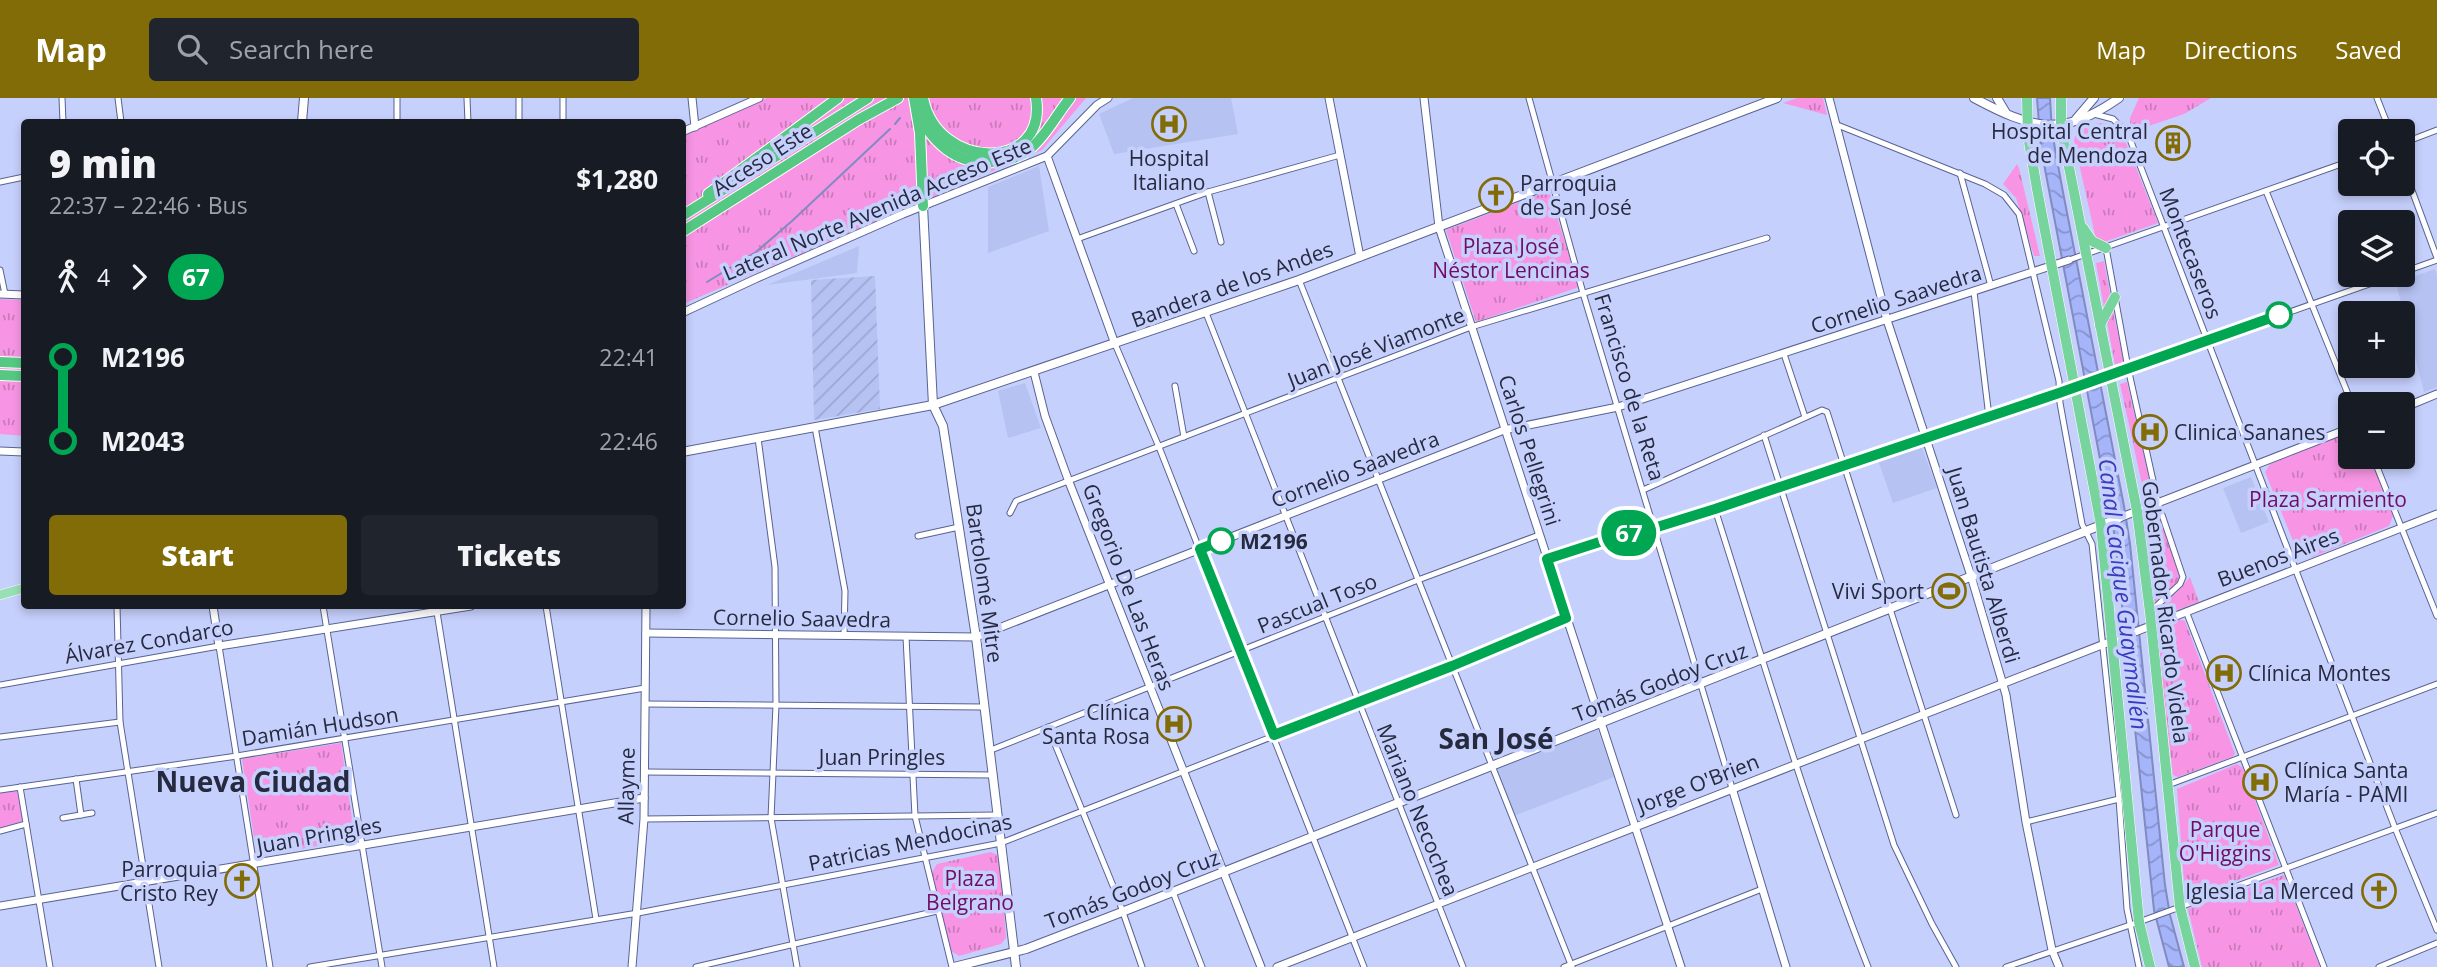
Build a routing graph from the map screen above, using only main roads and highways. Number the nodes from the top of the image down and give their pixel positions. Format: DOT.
graph roads {
  1 [pos="304,98"];
  2 [pos="838,98"];
  3 [pos="868,98"];
  4 [pos="898,98"];
  5 [pos="1037,98"];
  6 [pos="1070,98"];
  7 [pos="1777,98"];
  8 [pos="1974,98"];
  9 [pos="1990,98"];
  10 [pos="1997,98"];
  11 [pos="2027,98"];
  12 [pos="2061,98"];
  13 [pos="2094,98"];
  14 [pos="2119,98"];
  15 [pos="919,103"];
  16 [pos="2008,116"];
  17 [pos="302,119"];
  18 [pos="2049,124"];
  19 [pos="923,206"];
  20 [pos="686,207"];
  21 [pos="686,213"];
  22 [pos="2080,221"];
  23 [pos="686,229"];
  24 [pos="2106,248"];
  25 [pos="2069,261"];
  26 [pos="2115,297"];
  27 [pos="2100,326"];
  28 [pos="0,375"];
  29 [pos="21,377"];
  30 [pos="2092,381"];
  31 [pos="933,405"];
  32 [pos="686,451"];
  33 [pos="2119,518"];
  34 [pos="2101,525"];
  35 [pos="21,589"];
  36 [pos="0,595"];
  37 [pos="1013,952"];
  38 [pos="953,967"];
  39 [pos="1016,967"];
  40 [pos="2150,967"];
  41 [pos="2195,967"];
  1 -- 17 [label="main road"];
  2 -- 20 [label="highway"];
  3 -- 21 [label="highway, Acceso Este"];
  4 -- 23 [label="highway, Acceso Este"];
  5 -- 15 [label="highway"];
  6 -- 15 [label="highway"];
  7 -- 31 [label="main road, Bandera de los Andes"];
  8 -- 16 [label="main road"];
  9 -- 16 [label="main road"];
  10 -- 16 [label="main road"];
  11 -- 18 [label="highway, Gobernador Ricardo Videla"];
  12 -- 18 [label="highway, Gobernador Ricardo Videla"];
  13 -- 18 [label="main road"];
  14 -- 18 [label="main road"];
  15 -- 19 [label="highway"];
  16 -- 18 [label="main road"];
  18 -- 22 [label="highway, Gobernador Ricardo Videla"];
  18 -- 25 [label="highway, Gobernador Ricardo Videla"];
  19 -- 31 [label="main road, Bartolomé Mitre"];
  22 -- 24 [label="highway"];
  22 -- 25 [label="highway, Gobernador Ricardo Videla"];
  25 -- 27 [label="highway, Gobernador Ricardo Videla"];
  25 -- 30 [label="highway, Gobernador Ricardo Videla"];
  26 -- 27 [label="highway"];
  27 -- 30 [label="highway, Gobernador Ricardo Videla"];
  28 -- 29 [label="highway"];
  30 -- 34 [label="highway, Gobernador Ricardo Videla"];
  30 -- 41 [label="highway, Gobernador Ricardo Videla"];
  31 -- 32 [label="main road, Bandera de los Andes"];
  31 -- 37 [label="main road, Bartolomé Mitre"];
  33 -- 34 [label="main road, Tomás Godoy Cruz"];
  34 -- 37 [label="main road, Tomás Godoy Cruz"];
  34 -- 40 [label="highway, Gobernador Ricardo Videla"];
  35 -- 36 [label="main road"];
  37 -- 38 [label="main road, Tomás Godoy Cruz"];
  37 -- 39 [label="main road, Bartolomé Mitre"];
}
